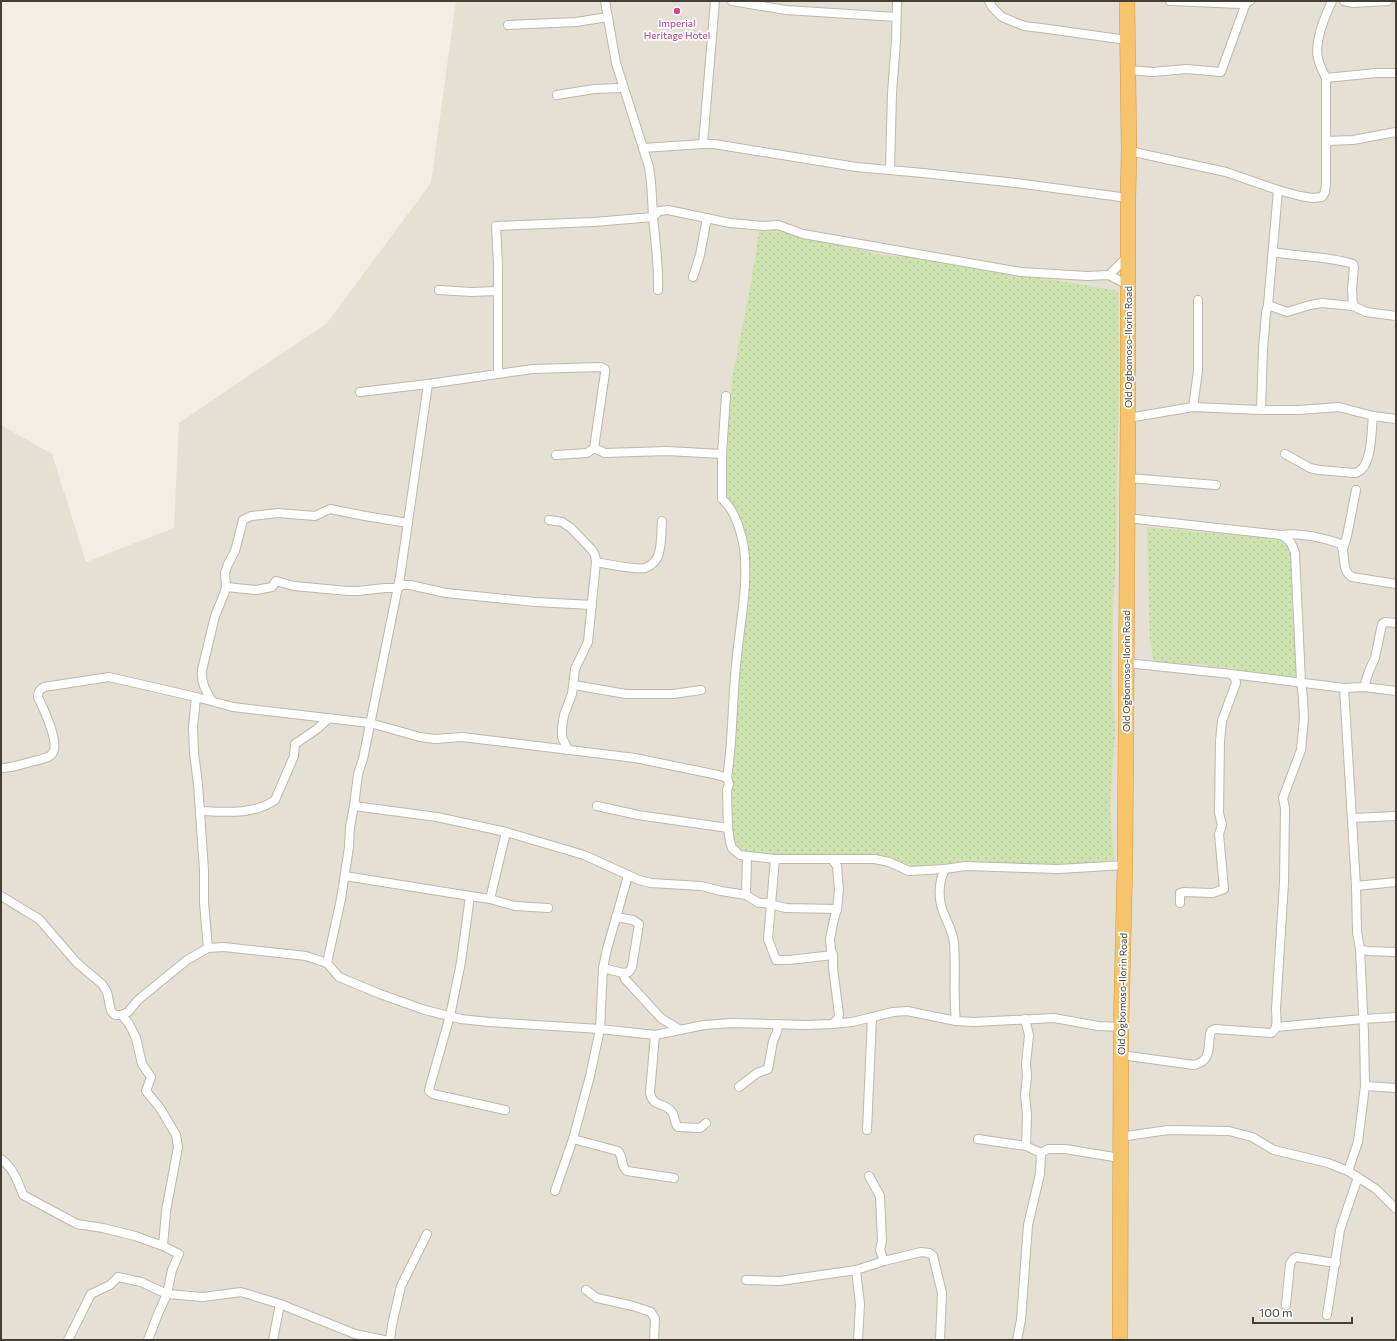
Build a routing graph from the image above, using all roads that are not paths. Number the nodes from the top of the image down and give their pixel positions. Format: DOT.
graph roads {
  1 [pos="605,1"];
  2 [pos="715,1"];
  3 [pos="732,1"];
  4 [pos="896,1"];
  5 [pos="989,1"];
  6 [pos="1127,1"];
  7 [pos="1170,1"];
  8 [pos="1332,1"];
  9 [pos="1344,1"];
  10 [pos="1388,1"];
  11 [pos="1248,2"];
  12 [pos="608,17"];
  13 [pos="896,17"];
  14 [pos="508,25"];
  15 [pos="1127,40"];
  16 [pos="1128,70"];
  17 [pos="1396,73"];
  18 [pos="1326,78"];
  19 [pos="622,88"];
  20 [pos="557,95"];
  21 [pos="1396,132"];
  22 [pos="1326,141"];
  23 [pos="703,144"];
  24 [pos="643,148"];
  25 [pos="1129,151"];
  26 [pos="890,170"];
  27 [pos="1278,190"];
  28 [pos="1128,198"];
  29 [pos="653,217"];
  30 [pos="706,218"];
  31 [pos="1273,252"];
  32 [pos="1128,256"];
  33 [pos="1109,275"];
  34 [pos="693,278"];
  35 [pos="1128,285"];
  36 [pos="439,290"];
  37 [pos="658,290"];
  38 [pos="498,291"];
  39 [pos="1198,300"];
  40 [pos="1268,305"];
  41 [pos="1353,306"];
  42 [pos="1396,316"];
  43 [pos="498,374"];
  44 [pos="428,384"];
  45 [pos="360,392"];
  46 [pos="726,396"];
  47 [pos="1193,407"];
  48 [pos="1261,410"];
  49 [pos="1373,416"];
  50 [pos="1128,418"];
  51 [pos="1396,419"];
  52 [pos="594,448"];
  53 [pos="722,454"];
  54 [pos="1285,454"];
  55 [pos="556,455"];
  56 [pos="1128,478"];
  57 [pos="1216,485"];
  58 [pos="1356,490"];
  59 [pos="1127,518"];
  60 [pos="549,520"];
  61 [pos="662,521"];
  62 [pos="408,523"];
  63 [pos="1281,535"];
  64 [pos="1343,549"];
  65 [pos="596,562"];
  66 [pos="1396,584"];
  67 [pos="226,587"];
  68 [pos="398,588"];
  69 [pos="592,605"];
  70 [pos="1396,623"];
  71 [pos="1126,663"];
  72 [pos="1231,674"];
  73 [pos="1301,682"];
  74 [pos="574,685"];
  75 [pos="1364,687"];
  76 [pos="1344,688"];
  77 [pos="700,690"];
  78 [pos="1396,691"];
  79 [pos="196,697"];
  80 [pos="212,701"];
  81 [pos="328,718"];
  82 [pos="370,723"];
  83 [pos="568,750"];
  84 [pos="1,768"];
  85 [pos="727,778"];
  86 [pos="354,806"];
  87 [pos="597,806"];
  88 [pos="200,811"];
  89 [pos="1396,816"];
  90 [pos="1352,818"];
  91 [pos="728,828"];
  92 [pos="506,832"];
  93 [pos="747,856"];
  94 [pos="775,859"];
  95 [pos="832,859"];
  96 [pos="1125,865"];
  97 [pos="945,869"];
  98 [pos="345,876"];
  99 [pos="628,876"];
  100 [pos="1396,882"];
  101 [pos="1356,886"];
  102 [pos="746,895"];
  103 [pos="470,896"];
  104 [pos="2,898"];
  105 [pos="490,899"];
  106 [pos="1180,903"];
  107 [pos="772,905"];
  108 [pos="548,908"];
  109 [pos="838,909"];
  110 [pos="616,917"];
  111 [pos="208,948"];
  112 [pos="1360,949"];
  113 [pos="1396,952"];
  114 [pos="833,955"];
  115 [pos="327,963"];
  116 [pos="603,968"];
  117 [pos="624,973"];
  118 [pos="122,1015"];
  119 [pos="450,1016"];
  120 [pos="872,1017"];
  121 [pos="1396,1017"];
  122 [pos="1025,1019"];
  123 [pos="1363,1019"];
  124 [pos="956,1021"];
  125 [pos="778,1024"];
  126 [pos="832,1024"];
  127 [pos="1121,1027"];
  128 [pos="1276,1027"];
  129 [pos="600,1029"];
  130 [pos="680,1030"];
  131 [pos="655,1035"];
  132 [pos="1121,1055"];
  133 [pos="1365,1086"];
  134 [pos="739,1087"];
  135 [pos="1396,1088"];
  136 [pos="505,1110"];
  137 [pos="706,1122"];
  138 [pos="868,1130"];
  139 [pos="1120,1137"];
  140 [pos="573,1139"];
  141 [pos="978,1139"];
  142 [pos="1026,1146"];
  143 [pos="1041,1153"];
  144 [pos="1120,1158"];
  145 [pos="1,1159"];
  146 [pos="1348,1171"];
  147 [pos="869,1176"];
  148 [pos="1358,1177"];
  149 [pos="674,1178"];
  150 [pos="555,1191"];
  151 [pos="1396,1209"];
  152 [pos="427,1234"];
  153 [pos="162,1246"];
  154 [pos="884,1261"];
  155 [pos="1336,1263"];
  156 [pos="856,1270"];
  157 [pos="746,1280"];
  158 [pos="586,1290"];
  159 [pos="167,1294"];
  160 [pos="280,1304"];
  161 [pos="1286,1305"];
  162 [pos="1327,1315"];
  163 [pos="68,1340"];
  164 [pos="148,1340"];
  165 [pos="273,1340"];
  166 [pos="384,1340"];
  167 [pos="390,1340"];
  168 [pos="654,1340"];
  169 [pos="858,1340"];
  170 [pos="940,1340"];
  171 [pos="1017,1340"];
  172 [pos="1120,1340"];
  1 -- 12 [label="street"];
  2 -- 23 [label="street"];
  3 -- 13 [label="street"];
  4 -- 13 [label="street"];
  5 -- 15 [label="street"];
  6 -- 15 [label="highway, Old Ogbomoso-Ilorin Road"];
  7 -- 11 [label="street"];
  8 -- 18 [label="street"];
  9 -- 10 [label="street"];
  11 -- 16 [label="street"];
  12 -- 14 [label="street"];
  12 -- 19 [label="street"];
  13 -- 26 [label="street"];
  15 -- 16 [label="highway, Old Ogbomoso-Ilorin Road"];
  16 -- 25 [label="highway, Old Ogbomoso-Ilorin Road"];
  17 -- 18 [label="street"];
  18 -- 22 [label="street"];
  19 -- 20 [label="street"];
  19 -- 24 [label="street"];
  21 -- 22 [label="street"];
  22 -- 27 [label="street"];
  23 -- 24 [label="street"];
  23 -- 26 [label="street"];
  24 -- 29 [label="street"];
  25 -- 27 [label="street"];
  25 -- 28 [label="highway, Old Ogbomoso-Ilorin Road"];
  26 -- 28 [label="street"];
  27 -- 31 [label="street"];
  28 -- 32 [label="highway, Old Ogbomoso-Ilorin Road"];
  29 -- 30 [label="street"];
  29 -- 37 [label="street"];
  29 -- 38 [label="street"];
  30 -- 33 [label="street"];
  30 -- 34 [label="street"];
  31 -- 40 [label="street"];
  31 -- 41 [label="street"];
  32 -- 33 [label="street"];
  32 -- 35 [label="highway, Old Ogbomoso-Ilorin Road"];
  33 -- 35 [label="street"];
  35 -- 50 [label="highway, Old Ogbomoso-Ilorin Road"];
  36 -- 38 [label="street"];
  38 -- 43 [label="street"];
  39 -- 47 [label="street"];
  40 -- 41 [label="street"];
  40 -- 48 [label="street"];
  41 -- 42 [label="street"];
  43 -- 44 [label="street"];
  43 -- 52 [label="street"];
  44 -- 45 [label="street"];
  44 -- 62 [label="street"];
  46 -- 53 [label="street"];
  47 -- 48 [label="street"];
  47 -- 50 [label="street"];
  48 -- 49 [label="street"];
  49 -- 51 [label="street"];
  49 -- 54 [label="street"];
  50 -- 56 [label="highway, Old Ogbomoso-Ilorin Road"];
  52 -- 53 [label="street"];
  52 -- 55 [label="street"];
  53 -- 85 [label="street"];
  56 -- 57 [label="street"];
  56 -- 59 [label="highway, Old Ogbomoso-Ilorin Road"];
  58 -- 64 [label="street"];
  59 -- 63 [label="street"];
  59 -- 71 [label="highway, Old Ogbomoso-Ilorin Road"];
  60 -- 65 [label="street"];
  61 -- 65 [label="street"];
  62 -- 67 [label="street"];
  62 -- 68 [label="street"];
  63 -- 64 [label="street"];
  63 -- 73 [label="street"];
  64 -- 66 [label="street"];
  65 -- 69 [label="street"];
  67 -- 68 [label="street"];
  67 -- 80 [label="street"];
  68 -- 69 [label="street"];
  68 -- 82 [label="street"];
  69 -- 74 [label="street"];
  70 -- 75 [label="street"];
  71 -- 72 [label="street"];
  71 -- 96 [label="highway, Old Ogbomoso-Ilorin Road"];
  72 -- 73 [label="street"];
  72 -- 106 [label="street"];
  73 -- 76 [label="street"];
  73 -- 128 [label="street"];
  74 -- 77 [label="street"];
  74 -- 83 [label="street"];
  75 -- 76 [label="street"];
  75 -- 78 [label="street"];
  76 -- 90 [label="street"];
  79 -- 80 [label="street"];
  79 -- 84 [label="street"];
  79 -- 88 [label="street"];
  80 -- 81 [label="street"];
  81 -- 82 [label="street"];
  81 -- 88 [label="street"];
  82 -- 83 [label="street"];
  82 -- 86 [label="street"];
  83 -- 85 [label="street"];
  85 -- 91 [label="street"];
  86 -- 92 [label="street"];
  86 -- 98 [label="street"];
  87 -- 91 [label="street"];
  88 -- 111 [label="street"];
  89 -- 90 [label="street"];
  90 -- 101 [label="street"];
  91 -- 93 [label="street"];
  92 -- 99 [label="street"];
  92 -- 105 [label="street"];
  93 -- 94 [label="street"];
  93 -- 102 [label="street"];
  94 -- 95 [label="street"];
  94 -- 107 [label="street"];
  95 -- 97 [label="street"];
  95 -- 109 [label="street"];
  96 -- 97 [label="street"];
  96 -- 127 [label="highway, Old Ogbomoso-Ilorin Road"];
  97 -- 124 [label="street"];
  98 -- 103 [label="street"];
  98 -- 115 [label="street"];
  99 -- 102 [label="street"];
  99 -- 110 [label="street"];
  100 -- 101 [label="street"];
  101 -- 112 [label="street"];
  102 -- 107 [label="street"];
  103 -- 105 [label="street"];
  103 -- 119 [label="street"];
  104 -- 118 [label="street"];
  105 -- 108 [label="street"];
  107 -- 109 [label="street"];
  107 -- 114 [label="street"];
  109 -- 114 [label="street"];
  110 -- 116 [label="street"];
  110 -- 117 [label="street"];
  111 -- 115 [label="street"];
  111 -- 118 [label="street"];
  112 -- 113 [label="street"];
  112 -- 123 [label="street"];
  114 -- 126 [label="street"];
  115 -- 119 [label="street"];
  116 -- 117 [label="street"];
  116 -- 129 [label="street"];
  117 -- 130 [label="street"];
  118 -- 153 [label="street"];
  119 -- 129 [label="street"];
  119 -- 136 [label="street"];
  120 -- 124 [label="street"];
  120 -- 126 [label="street"];
  120 -- 138 [label="street"];
  121 -- 123 [label="street"];
  122 -- 124 [label="street"];
  122 -- 127 [label="street"];
  122 -- 142 [label="street"];
  123 -- 128 [label="street"];
  123 -- 133 [label="street"];
  125 -- 126 [label="street"];
  125 -- 130 [label="street"];
  125 -- 134 [label="street"];
  127 -- 132 [label="highway, Old Ogbomoso-Ilorin Road"];
  128 -- 132 [label="street"];
  129 -- 131 [label="street"];
  129 -- 140 [label="street"];
  130 -- 131 [label="street"];
  131 -- 137 [label="street"];
  132 -- 139 [label="highway, Old Ogbomoso-Ilorin Road"];
  133 -- 135 [label="street"];
  133 -- 146 [label="street"];
  139 -- 144 [label="highway, Old Ogbomoso-Ilorin Road"];
  139 -- 146 [label="street"];
  140 -- 149 [label="street"];
  140 -- 150 [label="street"];
  141 -- 142 [label="street"];
  142 -- 143 [label="street"];
  143 -- 144 [label="street"];
  143 -- 171 [label="street"];
  144 -- 172 [label="highway, Old Ogbomoso-Ilorin Road"];
  145 -- 153 [label="street"];
  146 -- 148 [label="street"];
  147 -- 154 [label="street"];
  148 -- 151 [label="street"];
  148 -- 155 [label="street"];
  152 -- 167 [label="street"];
  153 -- 159 [label="street"];
  154 -- 156 [label="street"];
  154 -- 170 [label="street"];
  155 -- 161 [label="street"];
  155 -- 162 [label="street"];
  156 -- 157 [label="street"];
  156 -- 169 [label="street"];
  158 -- 168 [label="street"];
  159 -- 160 [label="street"];
  159 -- 163 [label="street"];
  159 -- 164 [label="street"];
  160 -- 165 [label="street"];
  160 -- 166 [label="street"];
}
